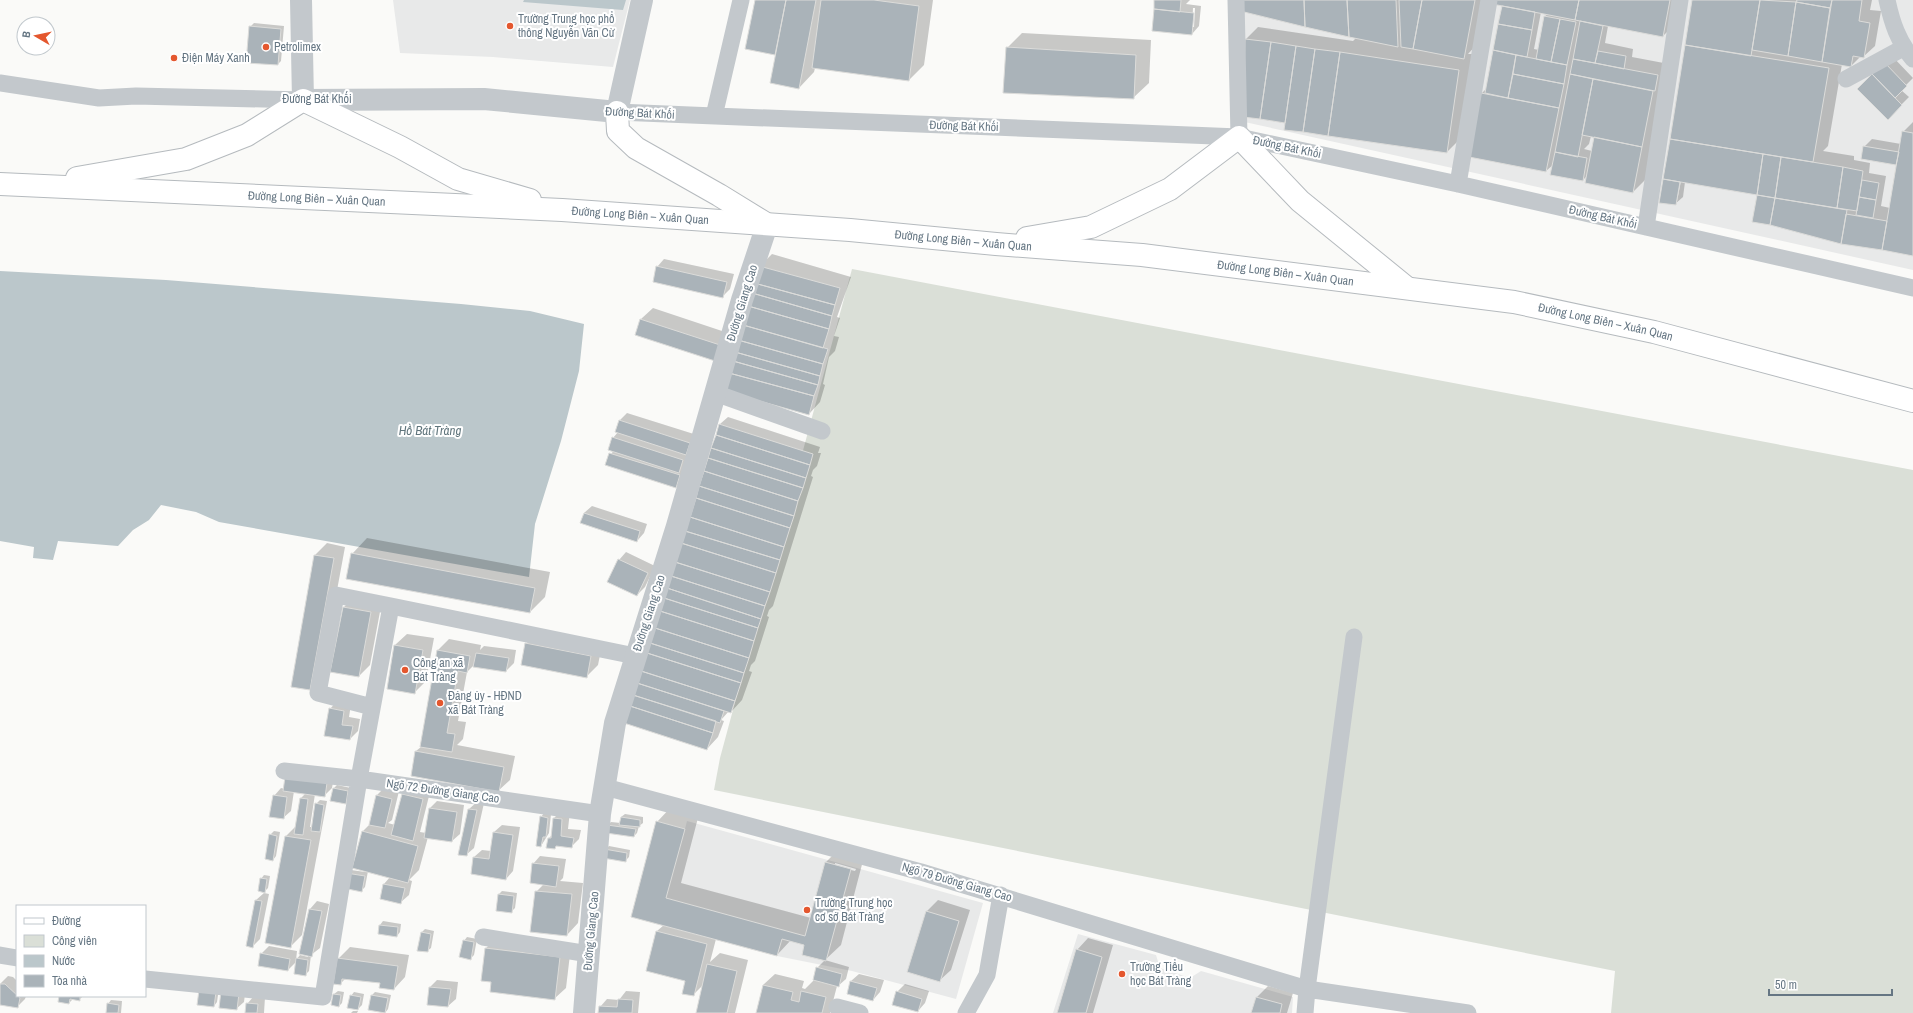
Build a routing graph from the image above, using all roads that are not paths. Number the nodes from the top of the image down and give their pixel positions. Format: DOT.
graph roads {
  1 [pos="301,0"];
  2 [pos="642,0"];
  3 [pos="741,0"];
  4 [pos="1236,0"];
  5 [pos="1488,0"];
  6 [pos="1680,0"];
  7 [pos="1887,0"];
  8 [pos="1908,54"];
  9 [pos="1846,79"];
  10 [pos="0,83"];
  11 [pos="303,100"];
  12 [pos="617,112"];
  13 [pos="714,116"];
  14 [pos="1238,137"];
  15 [pos="0,184"];
  16 [pos="1458,184"];
  17 [pos="28,185"];
  18 [pos="562,210"];
  19 [pos="767,225"];
  20 [pos="1646,227"];
  21 [pos="996,244"];
  22 [pos="1406,288"];
  23 [pos="1913,288"];
  24 [pos="715,393"];
  25 [pos="1913,401"];
  26 [pos="822,431"];
  27 [pos="391,606"];
  28 [pos="1354,637"];
  29 [pos="635,656"];
  30 [pos="372,707"];
  31 [pos="284,772"];
  32 [pos="359,779"];
  33 [pos="605,787"];
  34 [pos="600,814"];
  35 [pos="1002,895"];
  36 [pos="483,937"];
  37 [pos="589,954"];
  38 [pos="0,955"];
  39 [pos="16,958"];
  40 [pos="146,979"];
  41 [pos="1307,989"];
  42 [pos="837,1007"];
  43 [pos="584,1013"];
  44 [pos="860,1013"];
  45 [pos="966,1013"];
  46 [pos="1305,1013"];
  47 [pos="1468,1013"];
  1 -- 11 [label="street"];
  2 -- 12 [label="street"];
  3 -- 13 [label="street"];
  4 -- 14 [label="street"];
  5 -- 16 [label="street"];
  6 -- 20 [label="street"];
  7 -- 8 [label="street"];
  8 -- 9 [label="street"];
  10 -- 11 [label="street, Đường Bát Khối"];
  11 -- 12 [label="street, Đường Bát Khối"];
  11 -- 17 [label="main road"];
  11 -- 18 [label="main road"];
  12 -- 13 [label="street, Đường Bát Khối"];
  12 -- 19 [label="main road"];
  13 -- 14 [label="street, Đường Bát Khối"];
  14 -- 16 [label="street, Đường Bát Khối"];
  14 -- 21 [label="main road"];
  14 -- 22 [label="main road"];
  15 -- 17 [label="main road, Đường Long Biên – Xuân Quan"];
  16 -- 20 [label="street, Đường Bát Khối"];
  17 -- 18 [label="main road, Đường Long Biên – Xuân Quan"];
  18 -- 19 [label="main road, Đường Long Biên – Xuân Quan"];
  19 -- 21 [label="main road, Đường Long Biên – Xuân Quan"];
  19 -- 24 [label="street, Đường Giang Cao"];
  20 -- 23 [label="street, Đường Bát Khối"];
  21 -- 22 [label="main road, Đường Long Biên – Xuân Quan"];
  22 -- 25 [label="main road, Đường Long Biên – Xuân Quan"];
  24 -- 26 [label="street"];
  24 -- 29 [label="street, Đường Giang Cao"];
  27 -- 29 [label="street"];
  27 -- 30 [label="street"];
  27 -- 30 [label="street"];
  28 -- 41 [label="street"];
  29 -- 33 [label="street, Đường Giang Cao"];
  30 -- 32 [label="street"];
  31 -- 32 [label="street, Ngõ 72 Đường Giang Cao"];
  32 -- 34 [label="street, Ngõ 72 Đường Giang Cao"];
  32 -- 40 [label="street"];
  33 -- 34 [label="street, Đường Giang Cao"];
  33 -- 35 [label="street, Ngõ 79 Đường Giang Cao"];
  34 -- 37 [label="street, Đường Giang Cao"];
  35 -- 41 [label="street, Ngõ 79 Đường Giang Cao"];
  35 -- 45 [label="street"];
  36 -- 37 [label="street"];
  37 -- 43 [label="street, Đường Giang Cao"];
  38 -- 39 [label="street"];
  41 -- 46 [label="street"];
  41 -- 47 [label="street, Ngõ 79 Đường Giang Cao"];
  42 -- 44 [label="street"];
}
